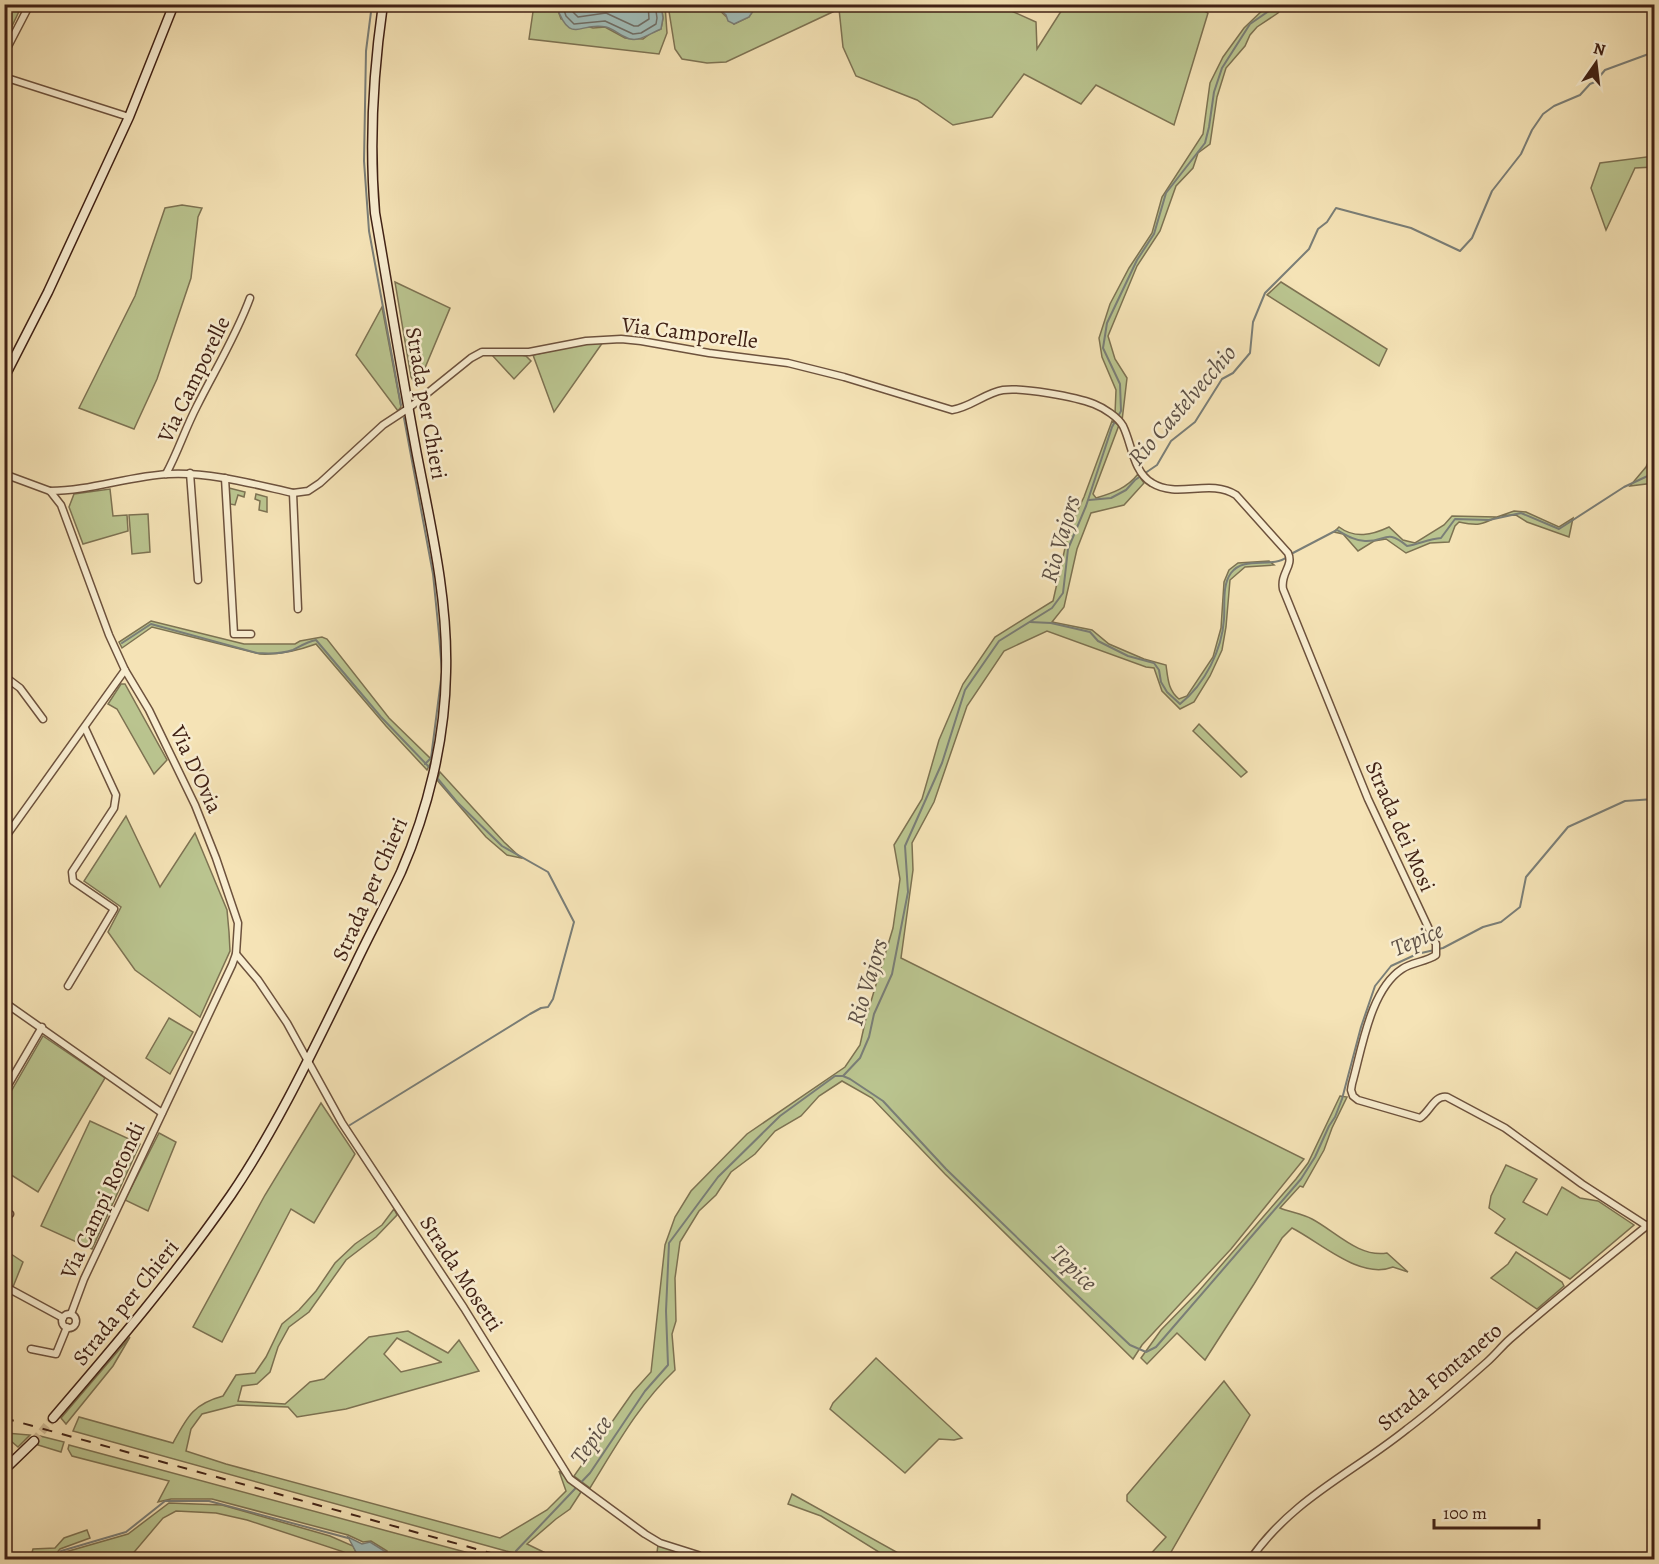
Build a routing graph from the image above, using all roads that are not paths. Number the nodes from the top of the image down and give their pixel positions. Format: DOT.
graph roads {
  1 [pos="30,4"];
  2 [pos="174,4"];
  3 [pos="383,4"];
  4 [pos="4,54"];
  5 [pos="4,77"];
  6 [pos="129,117"];
  7 [pos="250,298"];
  8 [pos="4,378"];
  9 [pos="409,408"];
  10 [pos="1131,447"];
  11 [pos="190,473"];
  12 [pos="4,474"];
  13 [pos="166,474"];
  14 [pos="225,478"];
  15 [pos="50,491"];
  16 [pos="293,493"];
  17 [pos="198,580"];
  18 [pos="298,609"];
  19 [pos="251,634"];
  20 [pos="125,670"];
  21 [pos="4,676"];
  22 [pos="43,719"];
  23 [pos="85,728"];
  24 [pos="4,839"];
  25 [pos="236,954"];
  26 [pos="68,986"];
  27 [pos="4,1002"];
  28 [pos="42,1028"];
  29 [pos="308,1059"];
  30 [pos="4,1092"];
  31 [pos="162,1113"];
  32 [pos="1654,1220"];
  33 [pos="1647,1226"];
  34 [pos="4,1286"];
  35 [pos="71,1314"];
  36 [pos="63,1318"];
  37 [pos="67,1327"];
  38 [pos="31,1349"];
  39 [pos="53,1418"];
  40 [pos="34,1441"];
  41 [pos="4,1470"];
  42 [pos="705,1560"];
  43 [pos="1250,1560"];
  1 -- 4 [label="street"];
  2 -- 6 [label="main road"];
  3 -- 9 [label="main road, Strada per Chieri"];
  5 -- 6 [label="street"];
  6 -- 8 [label="main road"];
  7 -- 13 [label="street, Via Camporelle"];
  9 -- 10 [label="street, Via Camporelle"];
  9 -- 16 [label="street, Via Camporelle"];
  9 -- 29 [label="main road, Strada per Chieri"];
  10 -- 33 [label="street, Strada dei Mosi"];
  11 -- 13 [label="street, Via Camporelle"];
  11 -- 14 [label="street, Via Camporelle"];
  11 -- 17 [label="street, Via Camporelle"];
  12 -- 15 [label="street"];
  13 -- 15 [label="street, Via Camporelle"];
  14 -- 16 [label="street, Via Camporelle"];
  14 -- 19 [label="street"];
  15 -- 20 [label="street, Via D'Ovia"];
  16 -- 18 [label="street"];
  20 -- 23 [label="street"];
  20 -- 25 [label="street, Via D'Ovia"];
  21 -- 22 [label="street"];
  23 -- 24 [label="street"];
  23 -- 26 [label="street"];
  25 -- 29 [label="street, Strada Mosetti"];
  25 -- 31 [label="street, Via D'Ovia"];
  27 -- 28 [label="street, Via Campi Rotondi"];
  28 -- 30 [label="street"];
  28 -- 31 [label="street, Via Campi Rotondi"];
  29 -- 39 [label="main road, Strada per Chieri"];
  29 -- 42 [label="street, Strada Mosetti"];
  31 -- 35 [label="street, Via Campi Rotondi"];
  32 -- 33 [label="street, Strada Fontaneto"];
  33 -- 43 [label="street, Strada Fontaneto"];
  34 -- 36 [label="street"];
  35 -- 36 [label="street"];
  35 -- 37 [label="street"];
  36 -- 37 [label="street"];
  37 -- 38 [label="street"];
  40 -- 41 [label="main road"];
}
